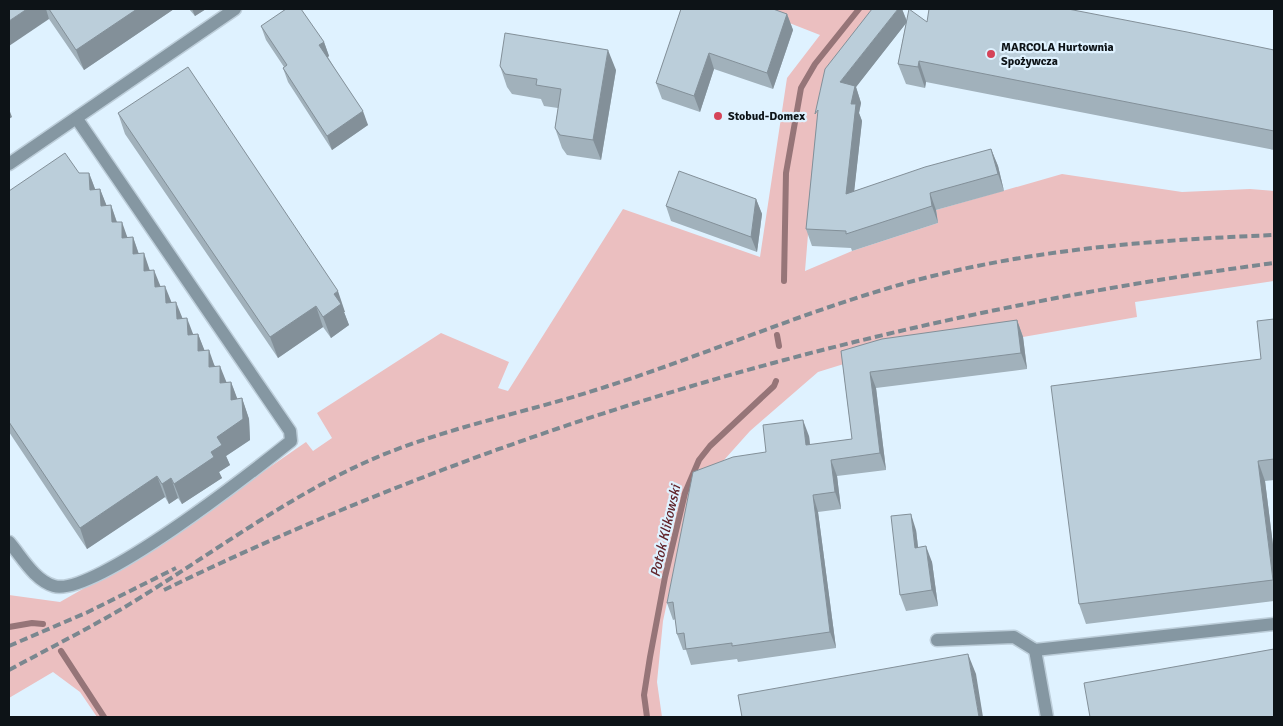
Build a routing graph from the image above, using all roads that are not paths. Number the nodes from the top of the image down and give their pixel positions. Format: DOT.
graph roads {
  1 [pos="235,9"];
  2 [pos="78,119"];
  3 [pos="9,164"];
  4 [pos="9,542"];
  5 [pos="1274,624"];
  6 [pos="937,640"];
  7 [pos="1035,650"];
  8 [pos="1047,717"];
  1 -- 2 [label="lane"];
  2 -- 3 [label="lane"];
  2 -- 4 [label="lane"];
  5 -- 7 [label="lane"];
  6 -- 7 [label="lane"];
  7 -- 8 [label="lane"];
}
